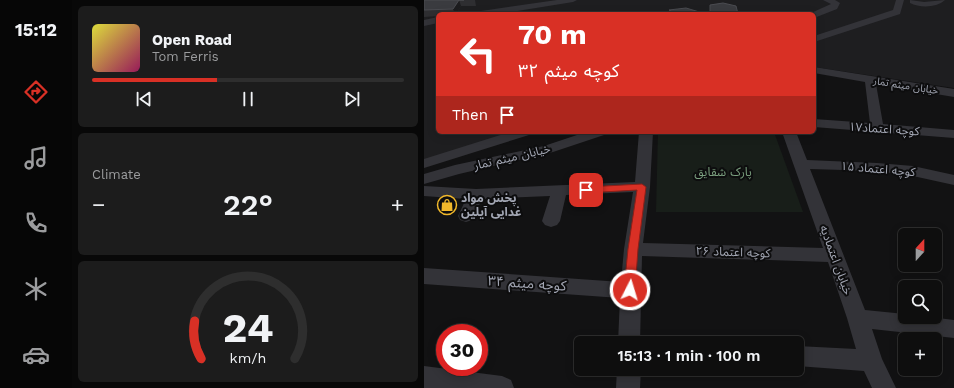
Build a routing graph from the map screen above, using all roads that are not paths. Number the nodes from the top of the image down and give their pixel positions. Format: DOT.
graph roads {
  1 [pos="573,0"];
  2 [pos="828,0"];
  3 [pos="900,0"];
  4 [pos="915,0"];
  5 [pos="941,0"];
  6 [pos="494,12"];
  7 [pos="816,14"];
  8 [pos="436,20"];
  9 [pos="424,23"];
  10 [pos="816,38"];
  11 [pos="816,70"];
  12 [pos="816,77"];
  13 [pos="864,79"];
  14 [pos="954,93"];
  15 [pos="816,123"];
  16 [pos="876,128"];
  17 [pos="518,134"];
  18 [pos="593,134"];
  19 [pos="646,134"];
  20 [pos="790,134"];
  21 [pos="954,134"];
  22 [pos="424,164"];
  23 [pos="802,164"];
  24 [pos="424,179"];
  25 [pos="954,180"];
  26 [pos="642,187"];
  27 [pos="424,191"];
  28 [pos="558,191"];
  29 [pos="476,194"];
  30 [pos="466,216"];
  31 [pos="551,221"];
  32 [pos="633,249"];
  33 [pos="833,255"];
  34 [pos="424,276"];
  35 [pos="630,290"];
  36 [pos="858,318"];
  37 [pos="954,329"];
  38 [pos="629,336"];
  39 [pos="804,356"];
  40 [pos="871,361"];
  41 [pos="629,376"];
  42 [pos="424,377"];
  43 [pos="502,388"];
  44 [pos="628,388"];
  45 [pos="884,388"];
  1 -- 6 [label="street"];
  2 -- 7 [label="street"];
  3 -- 10 [label="street"];
  4 -- 5 [label="street"];
  8 -- 9 [label="street"];
  11 -- 13 [label="street, خیابان میثم تمار"];
  12 -- 13 [label="street, خیابان میثم تمار"];
  13 -- 14 [label="street, خیابان میثم تمار"];
  13 -- 16 [label="street"];
  15 -- 16 [label="street, کوچه اعتماد۱۷"];
  16 -- 21 [label="street, کوچه اعتماد۱۷"];
  17 -- 22 [label="street"];
  18 -- 24 [label="street, خیابان میثم تمار"];
  19 -- 26 [label="street"];
  20 -- 23 [label="street, خیابان اعتمادیه"];
  23 -- 25 [label="street, کوچه اعتماد ۱۵"];
  23 -- 33 [label="street, خیابان اعتمادیه"];
  26 -- 28 [label="street"];
  26 -- 32 [label="street"];
  27 -- 29 [label="street"];
  28 -- 29 [label="street"];
  28 -- 31 [label="street"];
  29 -- 30 [label="street"];
  32 -- 33 [label="street, کوچه اعتماد ۲۶"];
  32 -- 35 [label="street"];
  33 -- 36 [label="street, خیابان اعتمادیه"];
  34 -- 35 [label="street, کوچه میثم ۳۴"];
  35 -- 38 [label="street"];
  36 -- 37 [label="street"];
  36 -- 40 [label="street, خیابان اعتمادیه"];
  39 -- 40 [label="street"];
  40 -- 45 [label="street, خیابان اعتمادیه"];
  41 -- 44 [label="street"];
  42 -- 43 [label="street"];
}
